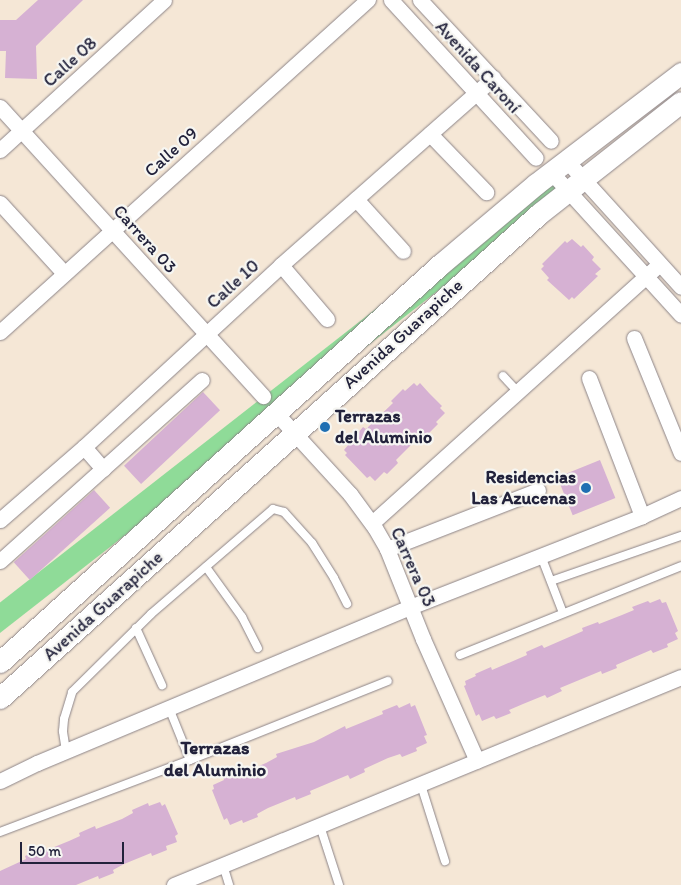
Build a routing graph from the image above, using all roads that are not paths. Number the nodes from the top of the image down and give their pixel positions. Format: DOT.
graph roads {
  1 [pos="164,0"];
  2 [pos="368,0"];
  3 [pos="392,0"];
  4 [pos="420,0"];
  5 [pos="681,73"];
  6 [pos="493,78"];
  7 [pos="476,93"];
  8 [pos="681,102"];
  9 [pos="0,107"];
  10 [pos="21,131"];
  11 [pos="430,134"];
  12 [pos="551,141"];
  13 [pos="0,150"];
  14 [pos="551,163"];
  15 [pos="574,185"];
  16 [pos="486,192"];
  17 [pos="356,199"];
  18 [pos="0,203"];
  19 [pos="112,230"];
  20 [pos="404,251"];
  21 [pos="660,264"];
  22 [pos="281,266"];
  23 [pos="64,273"];
  24 [pos="645,277"];
  25 [pos="681,287"];
  26 [pos="681,315"];
  27 [pos="327,319"];
  28 [pos="0,332"];
  29 [pos="206,333"];
  30 [pos="634,338"];
  31 [pos="504,376"];
  32 [pos="589,378"];
  33 [pos="202,380"];
  34 [pos="517,391"];
  35 [pos="263,396"];
  36 [pos="276,414"];
  37 [pos="294,433"];
  38 [pos="84,447"];
  39 [pos="681,453"];
  40 [pos="103,469"];
  41 [pos="538,490"];
  42 [pos="679,498"];
  43 [pos="642,516"];
  44 [pos="0,520"];
  45 [pos="372,523"];
  46 [pos="681,536"];
  47 [pos="387,548"];
  48 [pos="541,556"];
  49 [pos="0,561"];
  50 [pos="681,566"];
  51 [pos="206,567"];
  52 [pos="551,581"];
  53 [pos="347,604"];
  54 [pos="410,607"];
  55 [pos="563,613"];
  56 [pos="136,628"];
  57 [pos="258,648"];
  58 [pos="460,655"];
  59 [pos="0,662"];
  60 [pos="681,677"];
  61 [pos="388,681"];
  62 [pos="162,685"];
  63 [pos="0,698"];
  64 [pos="169,708"];
  65 [pos="66,751"];
  66 [pos="190,760"];
  67 [pos="477,761"];
  68 [pos="0,782"];
  69 [pos="421,784"];
  70 [pos="320,826"];
  71 [pos="0,832"];
  72 [pos="445,861"];
  73 [pos="223,865"];
  74 [pos="174,885"];
  75 [pos="230,885"];
  76 [pos="339,885"];
  1 -- 10 [label="street, Calle 08"];
  2 -- 19 [label="street, Calle 09"];
  3 -- 7 [label="street, Avenida Caroní"];
  4 -- 6 [label="street, Avenida Caroní"];
  5 -- 14 [label="street, Avenida Guarapiche"];
  6 -- 7 [label="street, Calle 10"];
  6 -- 12 [label="street, Avenida Caroní"];
  7 -- 11 [label="street, Calle 10"];
  7 -- 14 [label="street, Avenida Caroní"];
  8 -- 15 [label="street, Avenida Guarapiche"];
  9 -- 10 [label="street, Carrera 03"];
  10 -- 13 [label="street, Calle 08"];
  10 -- 19 [label="street, Carrera 03"];
  11 -- 16 [label="street"];
  11 -- 17 [label="street, Calle 10"];
  14 -- 15 [label="street, Avenida Caroní"];
  14 -- 36 [label="street, Avenida Guarapiche"];
  15 -- 21 [label="street, Avenida Caroní"];
  15 -- 24 [label="street, Avenida Caroní"];
  15 -- 37 [label="street, Avenida Guarapiche"];
  17 -- 20 [label="street"];
  17 -- 22 [label="street, Calle 10"];
  18 -- 23 [label="street"];
  19 -- 23 [label="street, Calle 09"];
  19 -- 29 [label="street, Carrera 03"];
  21 -- 24 [label="street"];
  21 -- 25 [label="street, Avenida Caroní"];
  22 -- 27 [label="street"];
  22 -- 29 [label="street, Calle 10"];
  23 -- 28 [label="street, Calle 09"];
  24 -- 26 [label="street, Avenida Caroní"];
  24 -- 34 [label="street"];
  29 -- 35 [label="street, Carrera 03"];
  29 -- 38 [label="street, Calle 10"];
  30 -- 39 [label="street"];
  31 -- 34 [label="lane"];
  32 -- 43 [label="street"];
  33 -- 40 [label="street"];
  34 -- 45 [label="street"];
  36 -- 37 [label="street, Carrera 03"];
  36 -- 59 [label="street, Avenida Guarapiche"];
  37 -- 45 [label="street, Carrera 03"];
  37 -- 63 [label="street, Avenida Guarapiche"];
  38 -- 40 [label="street"];
  38 -- 44 [label="street, Calle 10"];
  40 -- 49 [label="street"];
  41 -- 47 [label="street"];
  42 -- 43 [label="street"];
  43 -- 48 [label="street"];
  45 -- 47 [label="street, Carrera 03"];
  46 -- 52 [label="lane"];
  47 -- 54 [label="street, Carrera 03"];
  48 -- 52 [label="lane"];
  48 -- 54 [label="street"];
  50 -- 55 [label="lane"];
  51 -- 53 [label="lane"];
  51 -- 56 [label="lane"];
  51 -- 57 [label="lane"];
  52 -- 55 [label="lane"];
  54 -- 64 [label="street"];
  54 -- 67 [label="street, Carrera 03"];
  55 -- 58 [label="lane"];
  56 -- 62 [label="lane"];
  56 -- 65 [label="lane"];
  60 -- 67 [label="street"];
  61 -- 66 [label="lane"];
  64 -- 65 [label="street"];
  64 -- 66 [label="lane"];
  65 -- 68 [label="street"];
  66 -- 71 [label="lane"];
  67 -- 69 [label="street"];
  69 -- 70 [label="street"];
  69 -- 72 [label="lane"];
  70 -- 73 [label="street"];
  70 -- 76 [label="lane"];
  73 -- 74 [label="street"];
  73 -- 75 [label="lane"];
}
